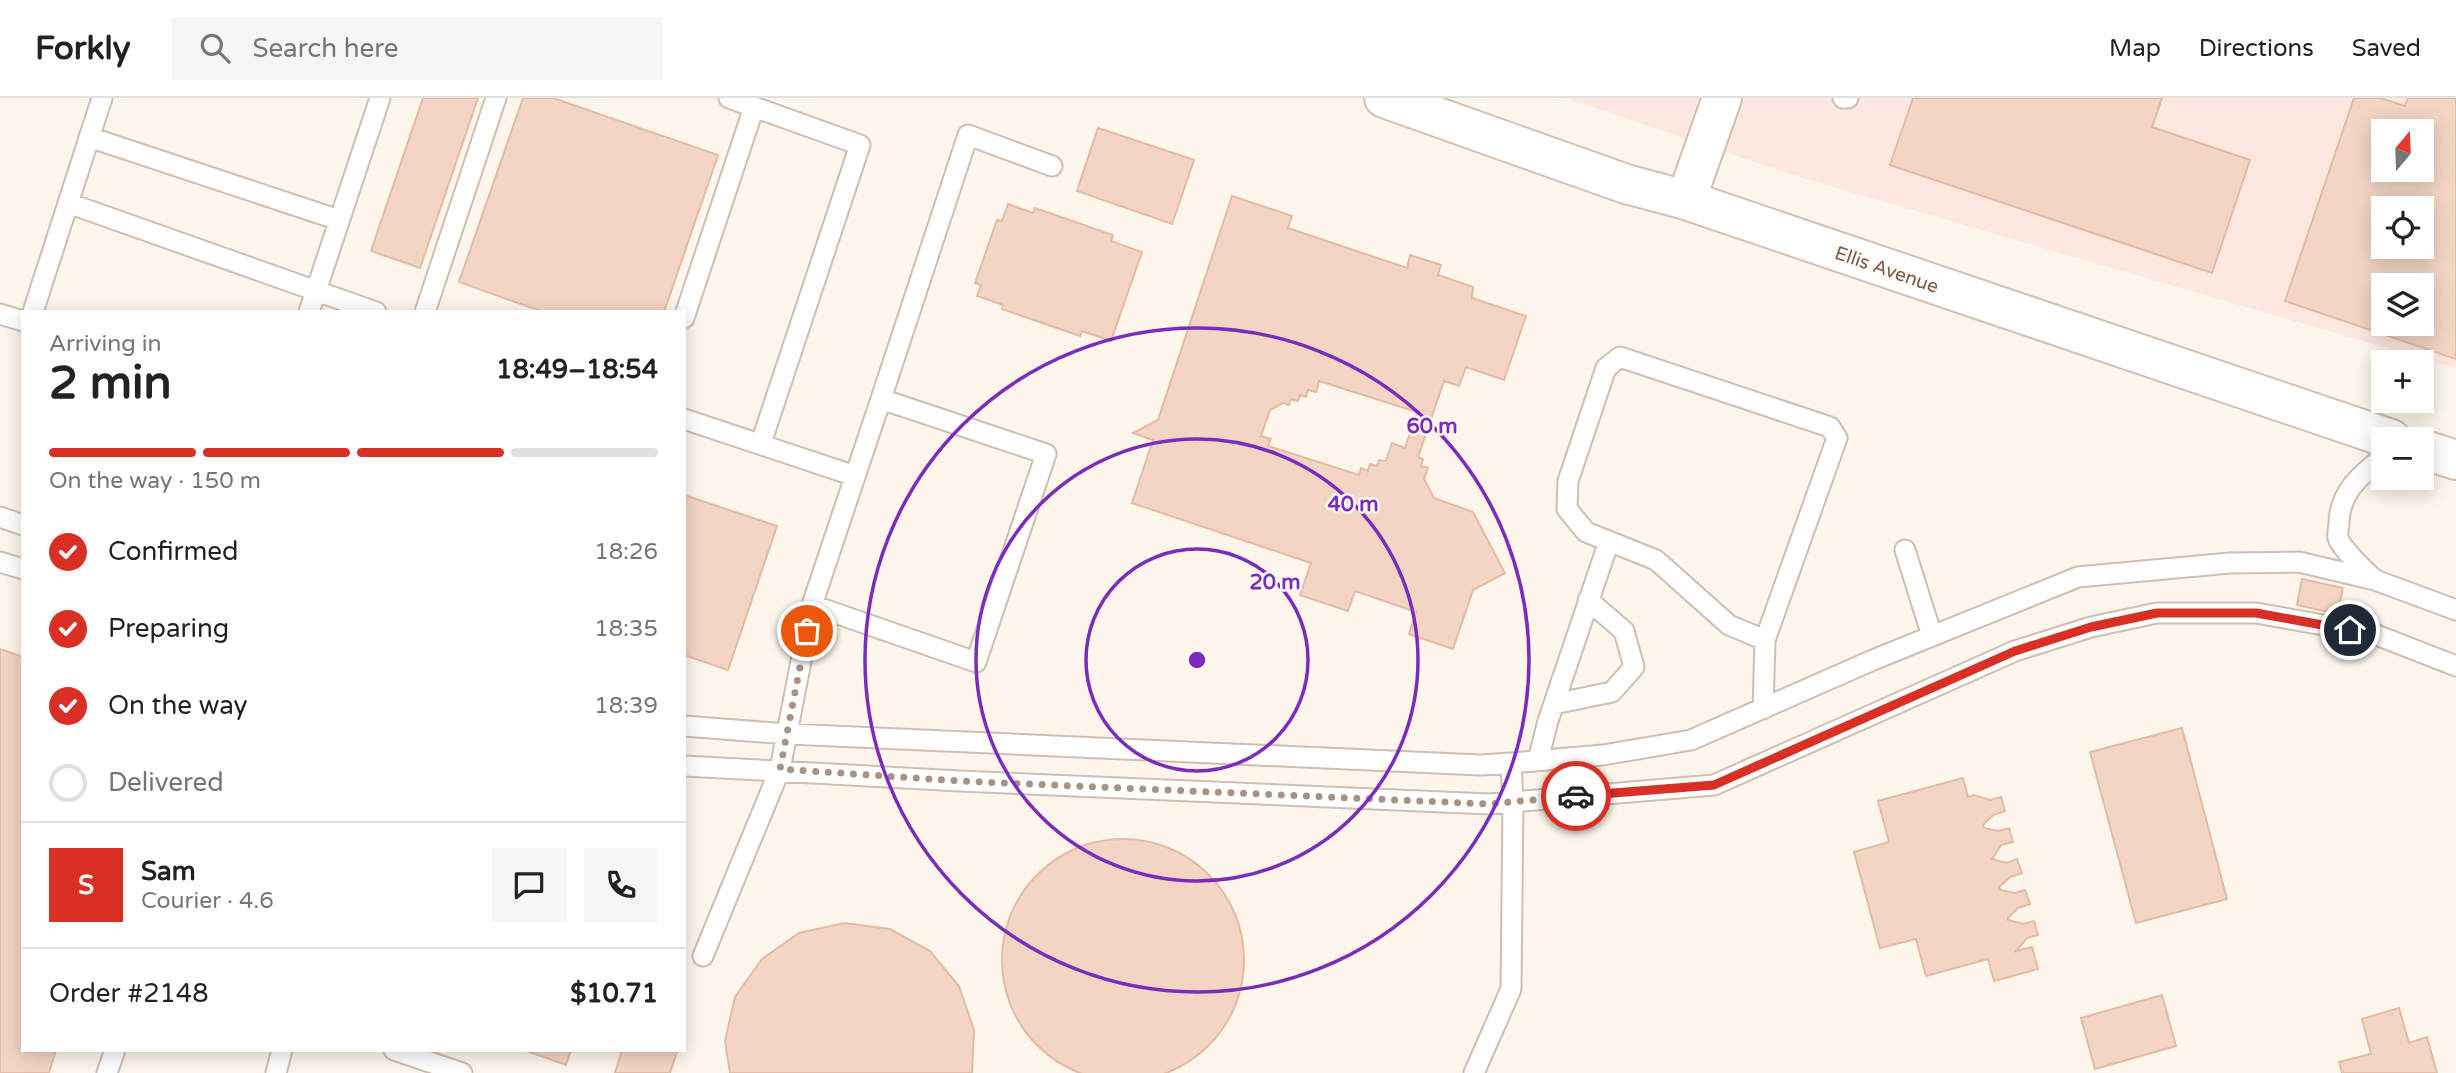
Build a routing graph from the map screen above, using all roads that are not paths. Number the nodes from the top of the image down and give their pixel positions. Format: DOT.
graph roads {
  1 [pos="102,98"];
  2 [pos="380,98"];
  3 [pos="496,98"];
  4 [pos="729,98"];
  5 [pos="1384,98"];
  6 [pos="1723,98"];
  7 [pos="754,107"];
  8 [pos="89,138"];
  9 [pos="1052,166"];
  10 [pos="1686,200"];
  11 [pos="68,203"];
  12 [pos="339,220"];
  13 [pos="316,291"];
  14 [pos="34,310"];
  15 [pos="310,310"];
  16 [pos="370,310"];
  17 [pos="426,310"];
  18 [pos="686,312"];
  19 [pos="0,314"];
  20 [pos="21,320"];
  21 [pos="881,398"];
  22 [pos="686,420"];
  23 [pos="2371,432"];
  24 [pos="761,443"];
  25 [pos="2434,453"];
  26 [pos="2456,460"];
  27 [pos="2371,466"];
  28 [pos="855,477"];
  29 [pos="0,517"];
  30 [pos="21,524"];
  31 [pos="1609,541"];
  32 [pos="1905,550"];
  33 [pos="0,562"];
  34 [pos="21,568"];
  35 [pos="2375,580"];
  36 [pos="1588,600"];
  37 [pos="812,605"];
  38 [pos="2456,610"];
  39 [pos="1932,636"];
  40 [pos="1765,640"];
  41 [pos="2456,666"];
  42 [pos="1554,704"];
  43 [pos="1763,709"];
  44 [pos="686,726"];
  45 [pos="788,734"];
  46 [pos="1538,760"];
  47 [pos="1511,763"];
  48 [pos="686,766"];
  49 [pos="780,769"];
  50 [pos="1513,802"];
  51 [pos="703,956"];
  52 [pos="114,1052"];
  53 [pos="281,1052"];
  54 [pos="400,1052"];
  55 [pos="107,1073"];
  56 [pos="276,1073"];
  57 [pos="462,1073"];
  58 [pos="1475,1073"];
  1 -- 8 [label="lane"];
  2 -- 12 [label="lane"];
  3 -- 17 [label="lane"];
  4 -- 7 [label="lane"];
  5 -- 10 [label="main road, Ellis Avenue"];
  6 -- 10 [label="main road"];
  7 -- 18 [label="lane"];
  7 -- 24 [label="lane"];
  8 -- 11 [label="lane"];
  8 -- 12 [label="lane"];
  9 -- 21 [label="lane"];
  10 -- 23 [label="main road, Ellis Avenue"];
  11 -- 13 [label="lane"];
  11 -- 14 [label="lane"];
  12 -- 13 [label="lane"];
  13 -- 15 [label="lane"];
  13 -- 16 [label="lane"];
  19 -- 20 [label="lane"];
  21 -- 28 [label="lane"];
  21 -- 37 [label="lane"];
  22 -- 24 [label="lane"];
  24 -- 28 [label="lane"];
  25 -- 26 [label="main road"];
  27 -- 35 [label="lane"];
  28 -- 37 [label="lane"];
  29 -- 30 [label="lane"];
  31 -- 36 [label="lane"];
  31 -- 40 [label="lane"];
  31 -- 40 [label="lane"];
  32 -- 39 [label="lane"];
  33 -- 34 [label="lane"];
  35 -- 38 [label="lane"];
  35 -- 39 [label="lane"];
  36 -- 42 [label="lane"];
  36 -- 42 [label="lane"];
  37 -- 45 [label="lane"];
  39 -- 43 [label="lane"];
  40 -- 43 [label="lane"];
  41 -- 50 [label="lane"];
  42 -- 46 [label="lane"];
  43 -- 46 [label="lane"];
  44 -- 45 [label="lane"];
  45 -- 47 [label="lane"];
  45 -- 49 [label="lane"];
  46 -- 47 [label="lane"];
  47 -- 50 [label="lane"];
  48 -- 49 [label="lane"];
  49 -- 50 [label="lane"];
  49 -- 51 [label="lane"];
  50 -- 58 [label="lane"];
  52 -- 55 [label="lane"];
  53 -- 56 [label="lane"];
  54 -- 57 [label="lane"];
}
